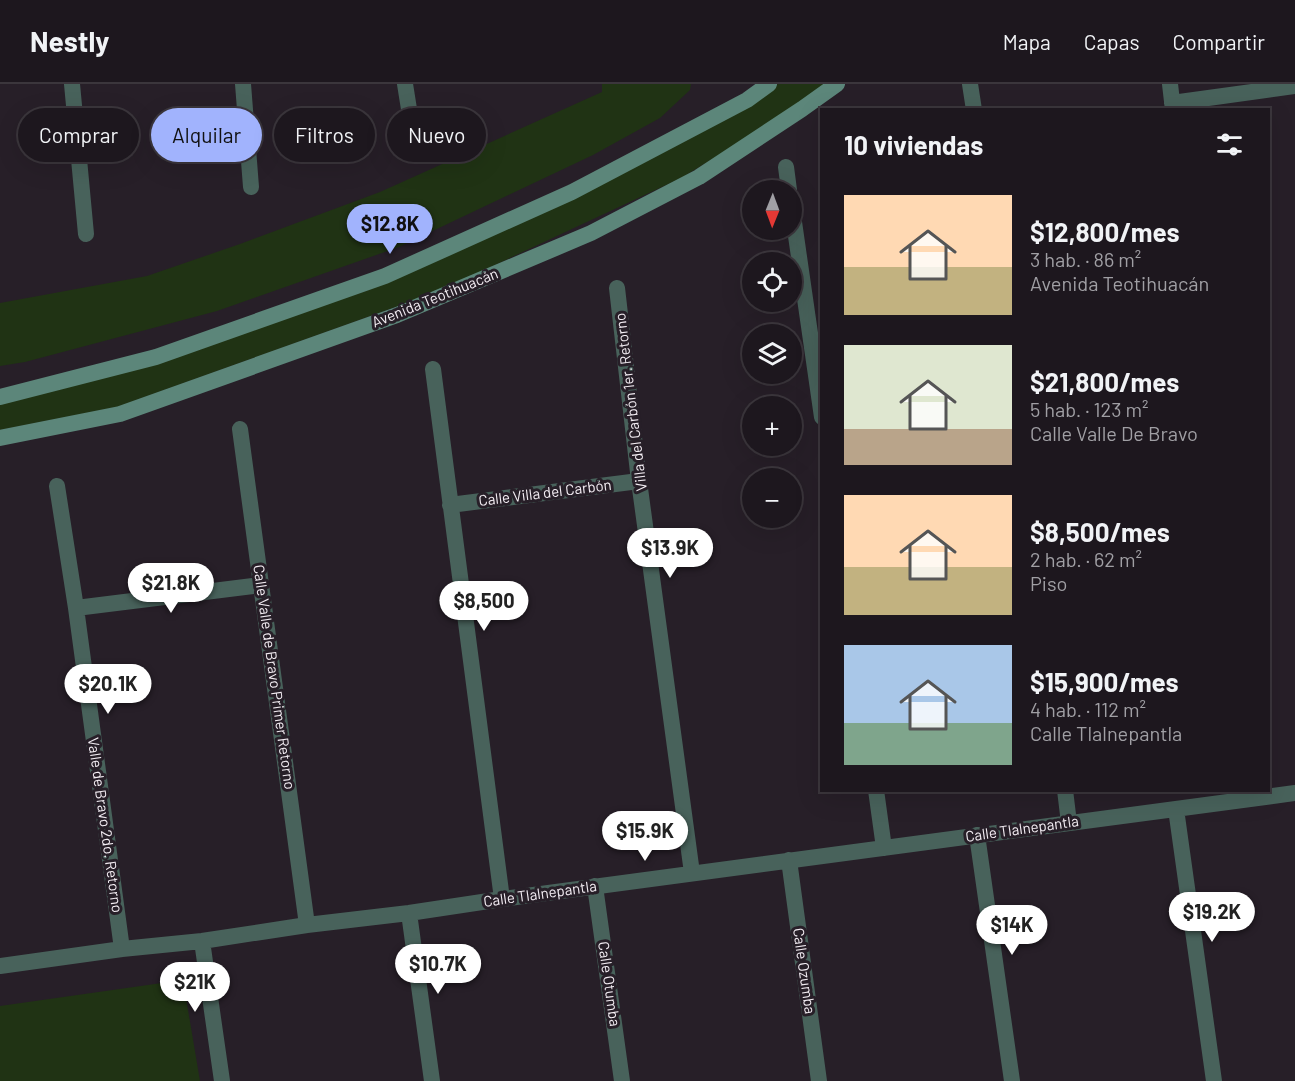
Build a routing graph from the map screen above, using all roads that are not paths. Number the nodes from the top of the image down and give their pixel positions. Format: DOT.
graph roads {
  1 [pos="72,84"];
  2 [pos="243,84"];
  3 [pos="405,84"];
  4 [pos="769,84"];
  5 [pos="837,84"];
  6 [pos="970,84"];
  7 [pos="1170,84"];
  8 [pos="1295,86"];
  9 [pos="1173,106"];
  10 [pos="408,108"];
  11 [pos="974,108"];
  12 [pos="786,167"];
  13 [pos="788,180"];
  14 [pos="251,187"];
  15 [pos="86,234"];
  16 [pos="798,240"];
  17 [pos="617,288"];
  18 [pos="817,347"];
  19 [pos="433,369"];
  20 [pos="820,389"];
  21 [pos="0,397"];
  22 [pos="240,429"];
  23 [pos="0,438"];
  24 [pos="639,481"];
  25 [pos="57,486"];
  26 [pos="450,505"];
  27 [pos="261,585"];
  28 [pos="76,608"];
  29 [pos="876,792"];
  30 [pos="1065,792"];
  31 [pos="1267,793"];
  32 [pos="1295,793"];
  33 [pos="1176,809"];
  34 [pos="1069,823"];
  35 [pos="977,835"];
  36 [pos="884,848"];
  37 [pos="789,860"];
  38 [pos="693,873"];
  39 [pos="595,886"];
  40 [pos="502,899"];
  41 [pos="409,913"];
  42 [pos="307,925"];
  43 [pos="202,941"];
  44 [pos="122,949"];
  45 [pos="0,966"];
  46 [pos="222,1081"];
  47 [pos="432,1081"];
  48 [pos="622,1081"];
  49 [pos="819,1081"];
  50 [pos="1012,1081"];
  51 [pos="1214,1081"];
  1 -- 15 [label="street"];
  2 -- 14 [label="street"];
  3 -- 10 [label="street"];
  4 -- 21 [label="main road"];
  5 -- 23 [label="main road, Avenida Teotihuacán"];
  6 -- 11 [label="street"];
  7 -- 9 [label="street"];
  8 -- 9 [label="street"];
  12 -- 13 [label="street"];
  16 -- 18 [label="street"];
  17 -- 24 [label="street, Villa del Carbón 1er. Retorno"];
  18 -- 20 [label="street"];
  19 -- 26 [label="street"];
  22 -- 27 [label="street, Calle Valle de Bravo Primer Retorno"];
  24 -- 26 [label="street, Calle Villa del Carbón"];
  24 -- 38 [label="street, Villa del Carbón 1er. Retorno"];
  25 -- 28 [label="street, Valle de Bravo 2do. Retorno"];
  26 -- 40 [label="street"];
  27 -- 28 [label="street"];
  27 -- 42 [label="street, Calle Valle de Bravo Primer Retorno"];
  28 -- 44 [label="street, Valle de Bravo 2do. Retorno"];
  29 -- 36 [label="street"];
  30 -- 34 [label="street"];
  31 -- 32 [label="street, Calle Tlalnepantla"];
  31 -- 33 [label="street, Calle Tlalnepantla"];
  33 -- 34 [label="street, Calle Tlalnepantla"];
  33 -- 51 [label="street"];
  34 -- 35 [label="street, Calle Tlalnepantla"];
  35 -- 36 [label="street, Calle Tlalnepantla"];
  35 -- 50 [label="street"];
  36 -- 37 [label="street, Calle Tlalnepantla"];
  37 -- 38 [label="street, Calle Tlalnepantla"];
  37 -- 49 [label="street, Calle Ozumba"];
  38 -- 39 [label="street, Calle Tlalnepantla"];
  39 -- 40 [label="street, Calle Tlalnepantla"];
  39 -- 48 [label="street, Calle Otumba"];
  40 -- 41 [label="street, Calle Tlalnepantla"];
  41 -- 42 [label="street, Calle Tlalnepantla"];
  41 -- 47 [label="street"];
  42 -- 43 [label="street, Calle Tlalnepantla"];
  43 -- 44 [label="street, Calle Tlalnepantla"];
  43 -- 46 [label="street"];
  44 -- 45 [label="street, Calle Tlalnepantla"];
}
